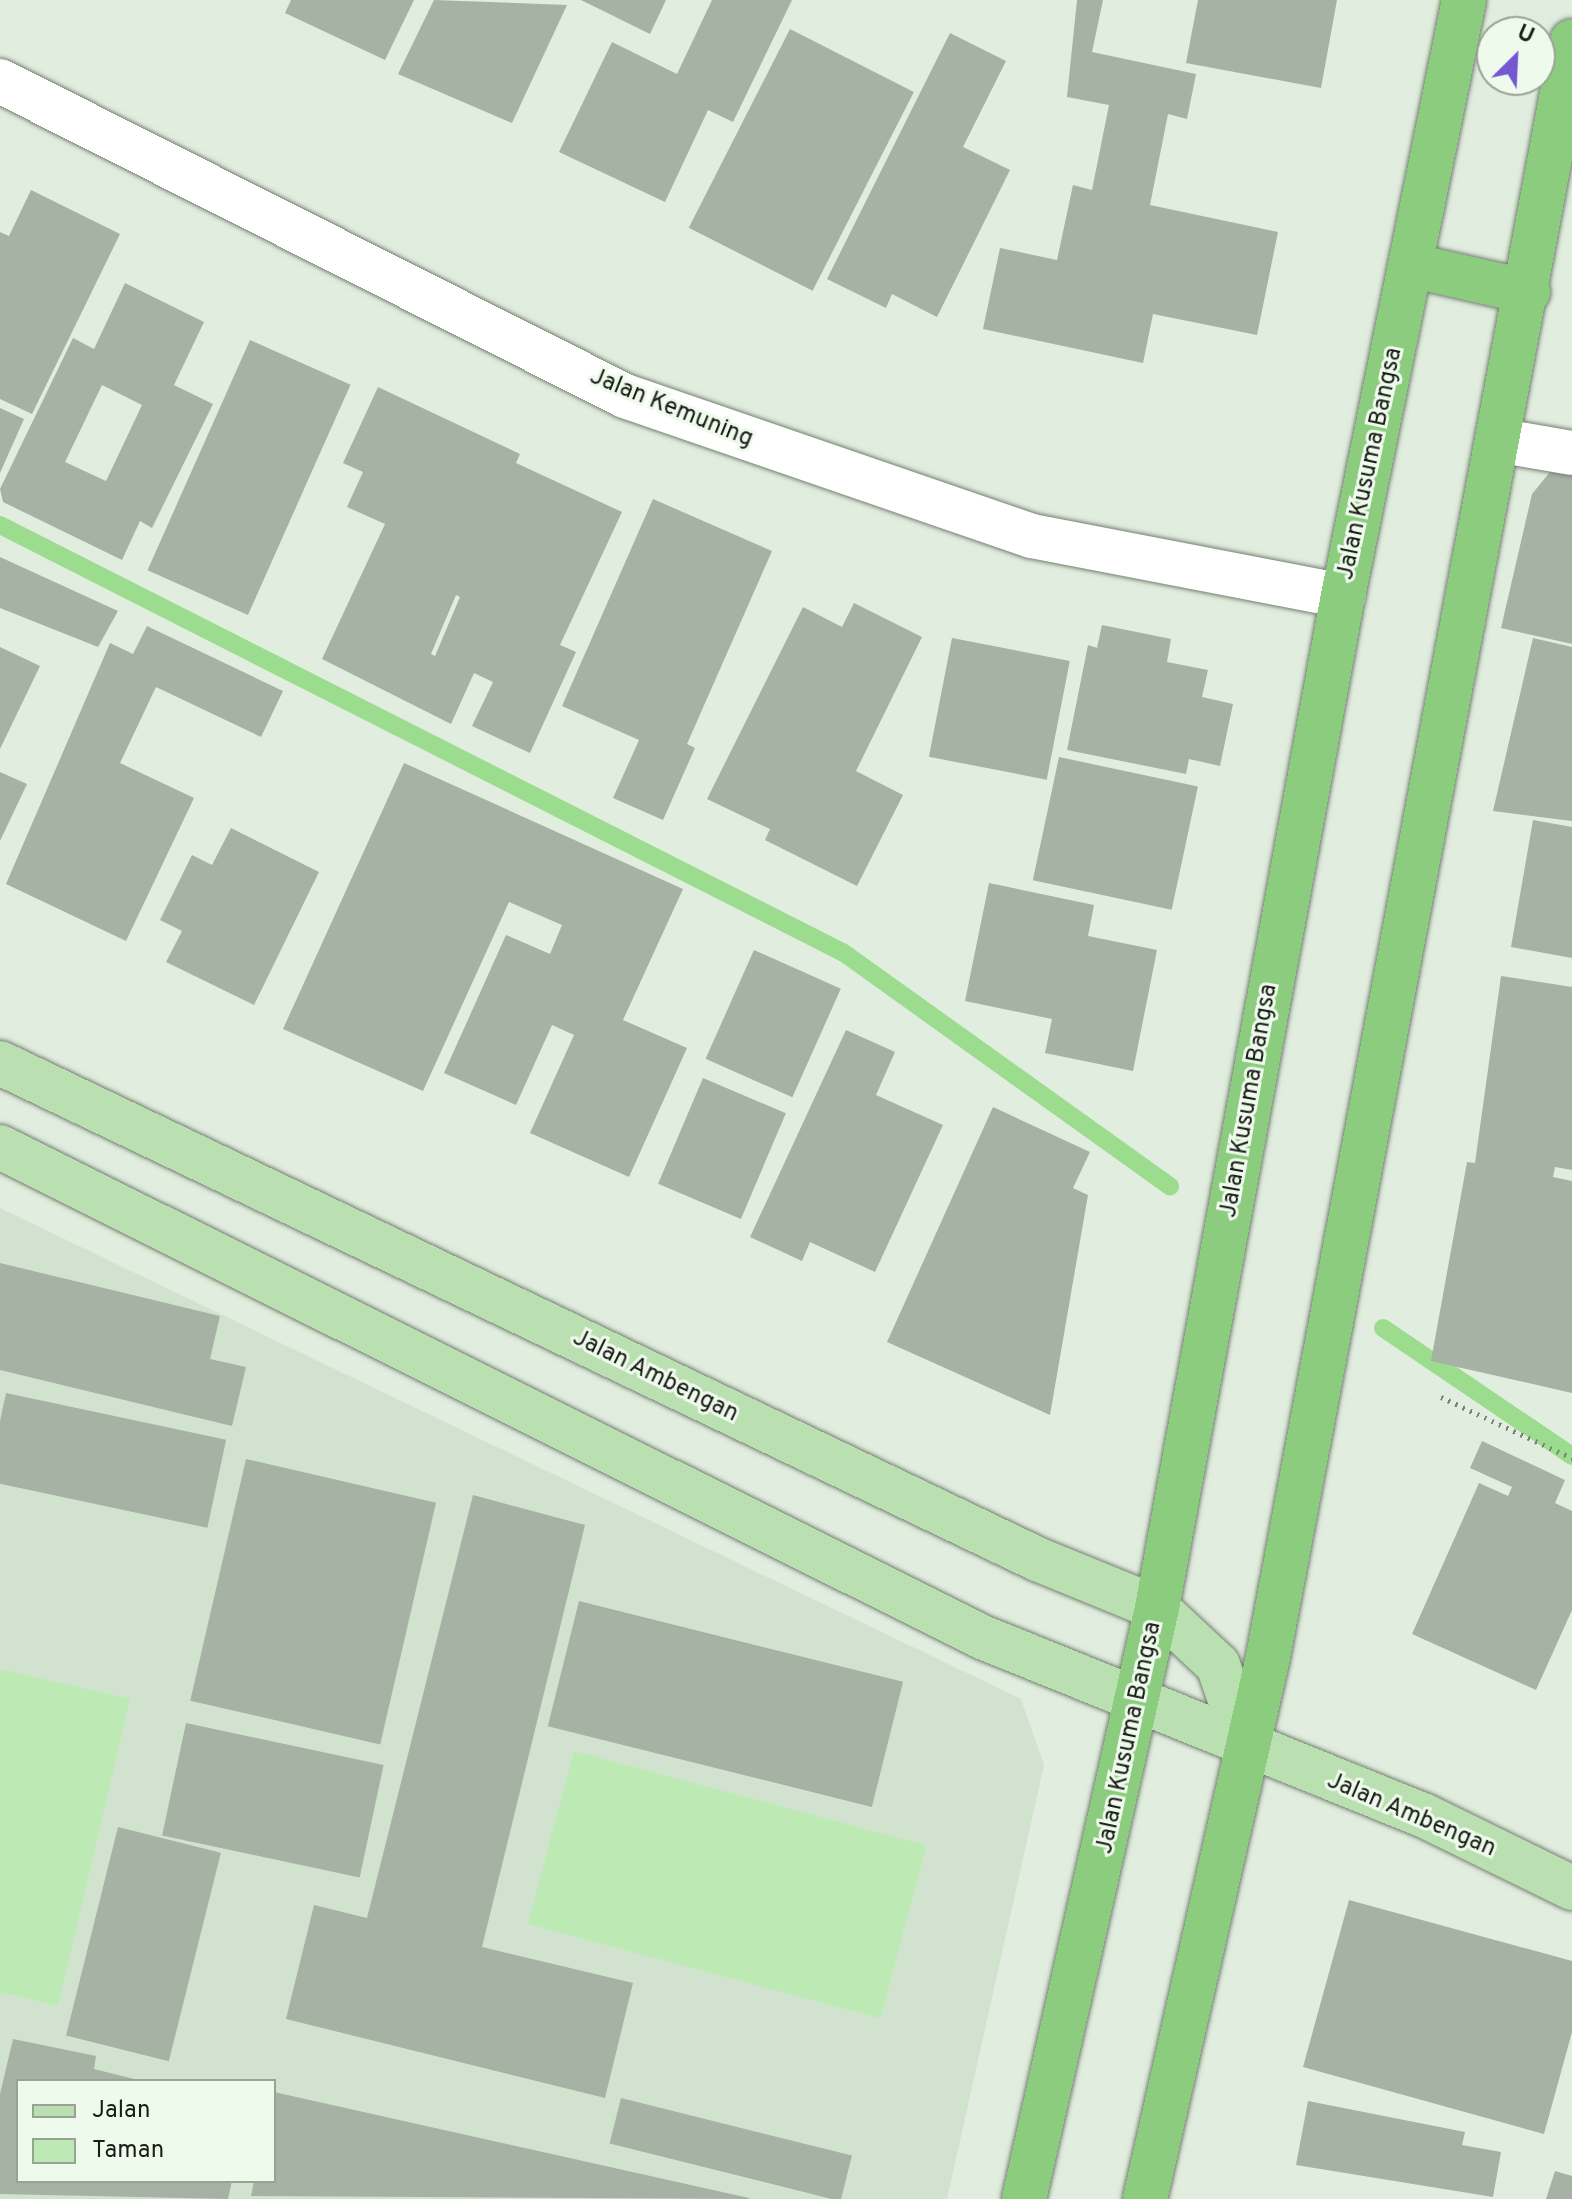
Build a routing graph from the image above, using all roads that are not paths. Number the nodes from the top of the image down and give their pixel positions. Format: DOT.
graph roads {
  1 [pos="1464,0"];
  2 [pos="1572,41"];
  3 [pos="0,81"];
  4 [pos="1414,266"];
  5 [pos="1528,292"];
  6 [pos="1502,441"];
  7 [pos="1572,453"];
  8 [pos="1343,596"];
  9 [pos="0,1063"];
  10 [pos="0,1147"];
  11 [pos="1157,1608"];
  12 [pos="1136,1701"];
  13 [pos="1247,1749"];
  14 [pos="1572,1888"];
  15 [pos="1024,2199"];
  16 [pos="1145,2199"];
  1 -- 4 [label="highway, Jalan Kusuma Bangsa"];
  2 -- 5 [label="highway"];
  3 -- 8 [label="street, Jalan Kemuning"];
  4 -- 5 [label="highway"];
  4 -- 8 [label="highway, Jalan Kusuma Bangsa"];
  5 -- 6 [label="highway"];
  6 -- 7 [label="street"];
  6 -- 13 [label="highway"];
  8 -- 11 [label="highway, Jalan Kusuma Bangsa"];
  9 -- 11 [label="main road, Jalan Ambengan"];
  10 -- 12 [label="main road, Jalan Ambengan"];
  11 -- 12 [label="highway, Jalan Kusuma Bangsa"];
  11 -- 13 [label="main road, Jalan Ambengan"];
  12 -- 13 [label="main road, Jalan Ambengan"];
  12 -- 15 [label="highway, Jalan Kusuma Bangsa"];
  13 -- 14 [label="main road, Jalan Ambengan"];
  13 -- 16 [label="highway"];
}
